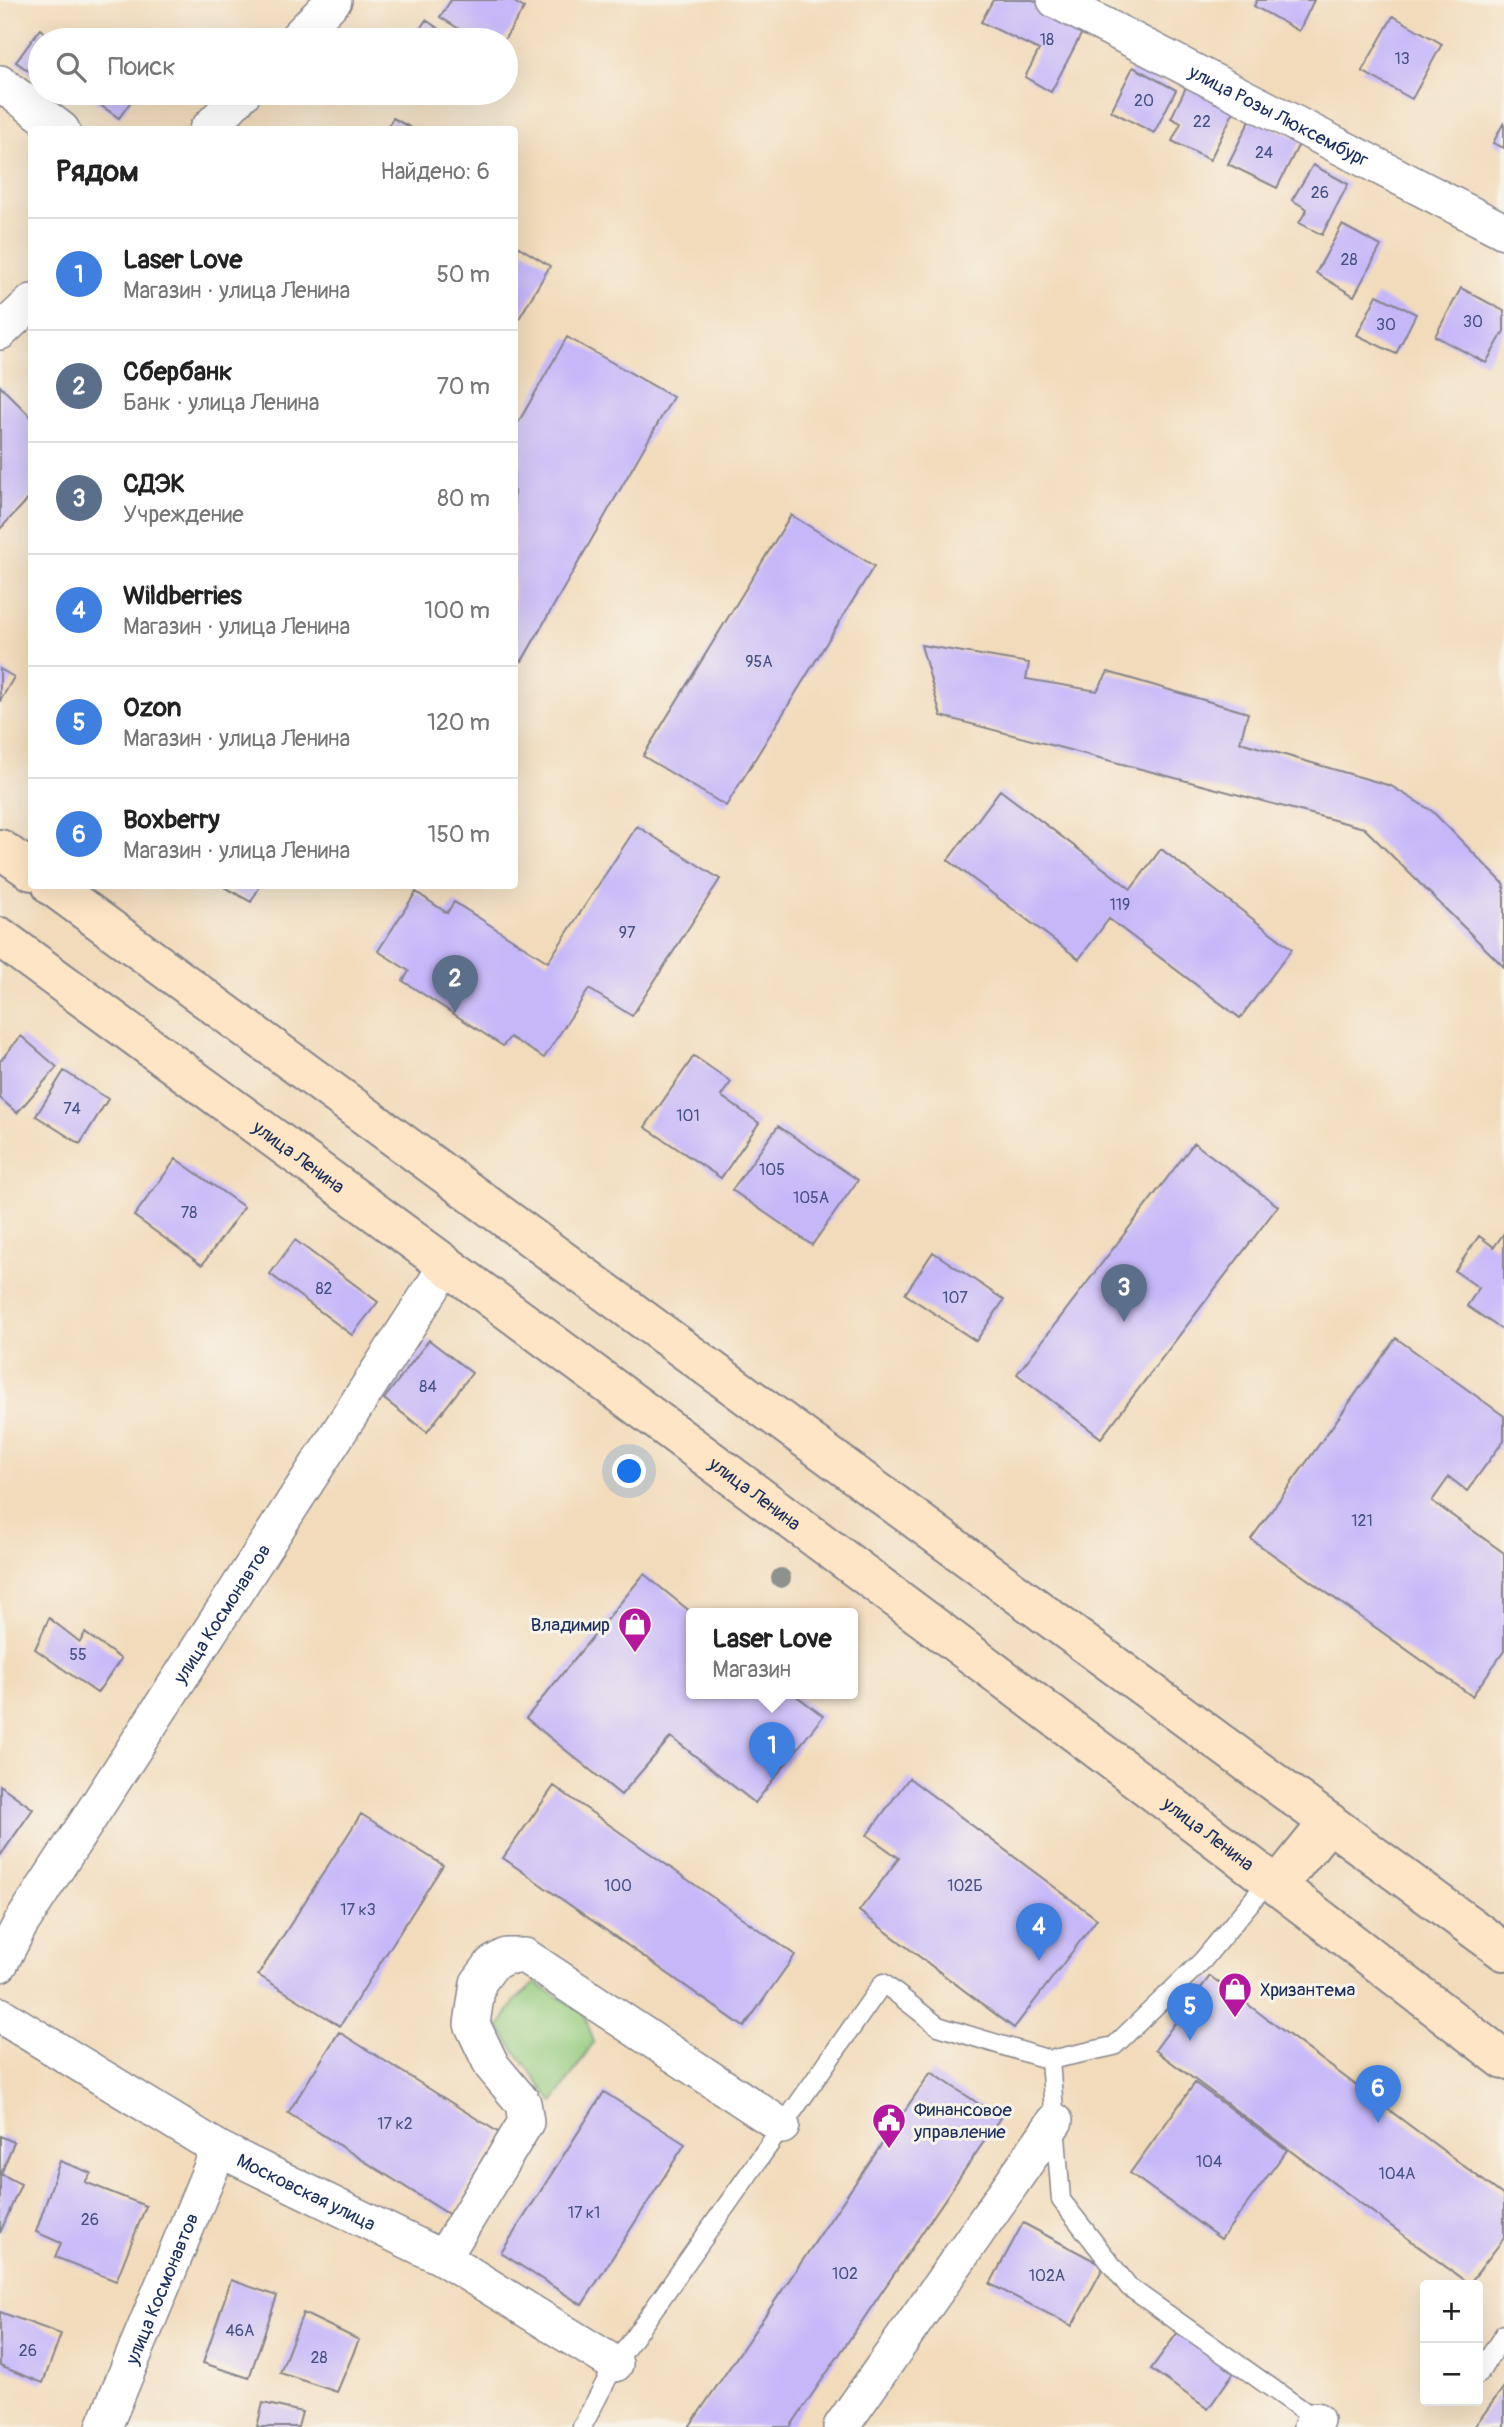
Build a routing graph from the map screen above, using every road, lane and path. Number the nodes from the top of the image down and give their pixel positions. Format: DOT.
graph roads {
  1 [pos="334,0"];
  2 [pos="1055,0"];
  3 [pos="307,28"];
  4 [pos="0,83"];
  5 [pos="28,104"];
  6 [pos="29,105"];
  7 [pos="231,105"];
  8 [pos="57,126"];
  9 [pos="211,126"];
  10 [pos="1504,231"];
  11 [pos="28,306"];
  12 [pos="0,332"];
  13 [pos="0,849"];
  14 [pos="28,868"];
  15 [pos="56,889"];
  16 [pos="0,937"];
  17 [pos="447,1265"];
  18 [pos="1329,1822"];
  19 [pos="1274,1882"];
  20 [pos="1504,1951"];
  21 [pos="0,1964"];
  22 [pos="0,2015"];
  23 [pos="1050,2060"];
  24 [pos="1504,2060"];
  25 [pos="1055,2121"];
  26 [pos="782,2126"];
  27 [pos="219,2149"];
  28 [pos="443,2258"];
  29 [pos="1504,2334"];
  30 [pos="615,2364"];
  31 [pos="1483,2367"];
  32 [pos="1318,2425"];
  33 [pos="104,2427"];
  34 [pos="582,2427"];
  35 [pos="841,2427"];
  1 -- 3 [label="street"];
  2 -- 10 [label="street, улица Розы Люксембург"];
  4 -- 5 [label="street"];
  6 -- 8 [label="street"];
  7 -- 9 [label="street"];
  11 -- 12 [label="street"];
  13 -- 14 [label="main road"];
  15 -- 18 [label="main road"];
  16 -- 17 [label="main road, улица Ленина"];
  17 -- 19 [label="main road, улица Ленина"];
  17 -- 21 [label="street, улица Космонавтов"];
  18 -- 19 [label="main road"];
  18 -- 20 [label="main road"];
  19 -- 23 [label="lane"];
  19 -- 24 [label="main road, улица Ленина"];
  22 -- 27 [label="street, Московская улица"];
  23 -- 25 [label="lane"];
  23 -- 26 [label="lane"];
  25 -- 32 [label="lane"];
  25 -- 35 [label="street"];
  26 -- 28 [label="street"];
  26 -- 30 [label="lane"];
  27 -- 28 [label="street, Московская улица"];
  27 -- 33 [label="street, улица Космонавтов"];
  28 -- 30 [label="street, Московская улица"];
  29 -- 31 [label="lane"];
  30 -- 34 [label="lane"];
}
